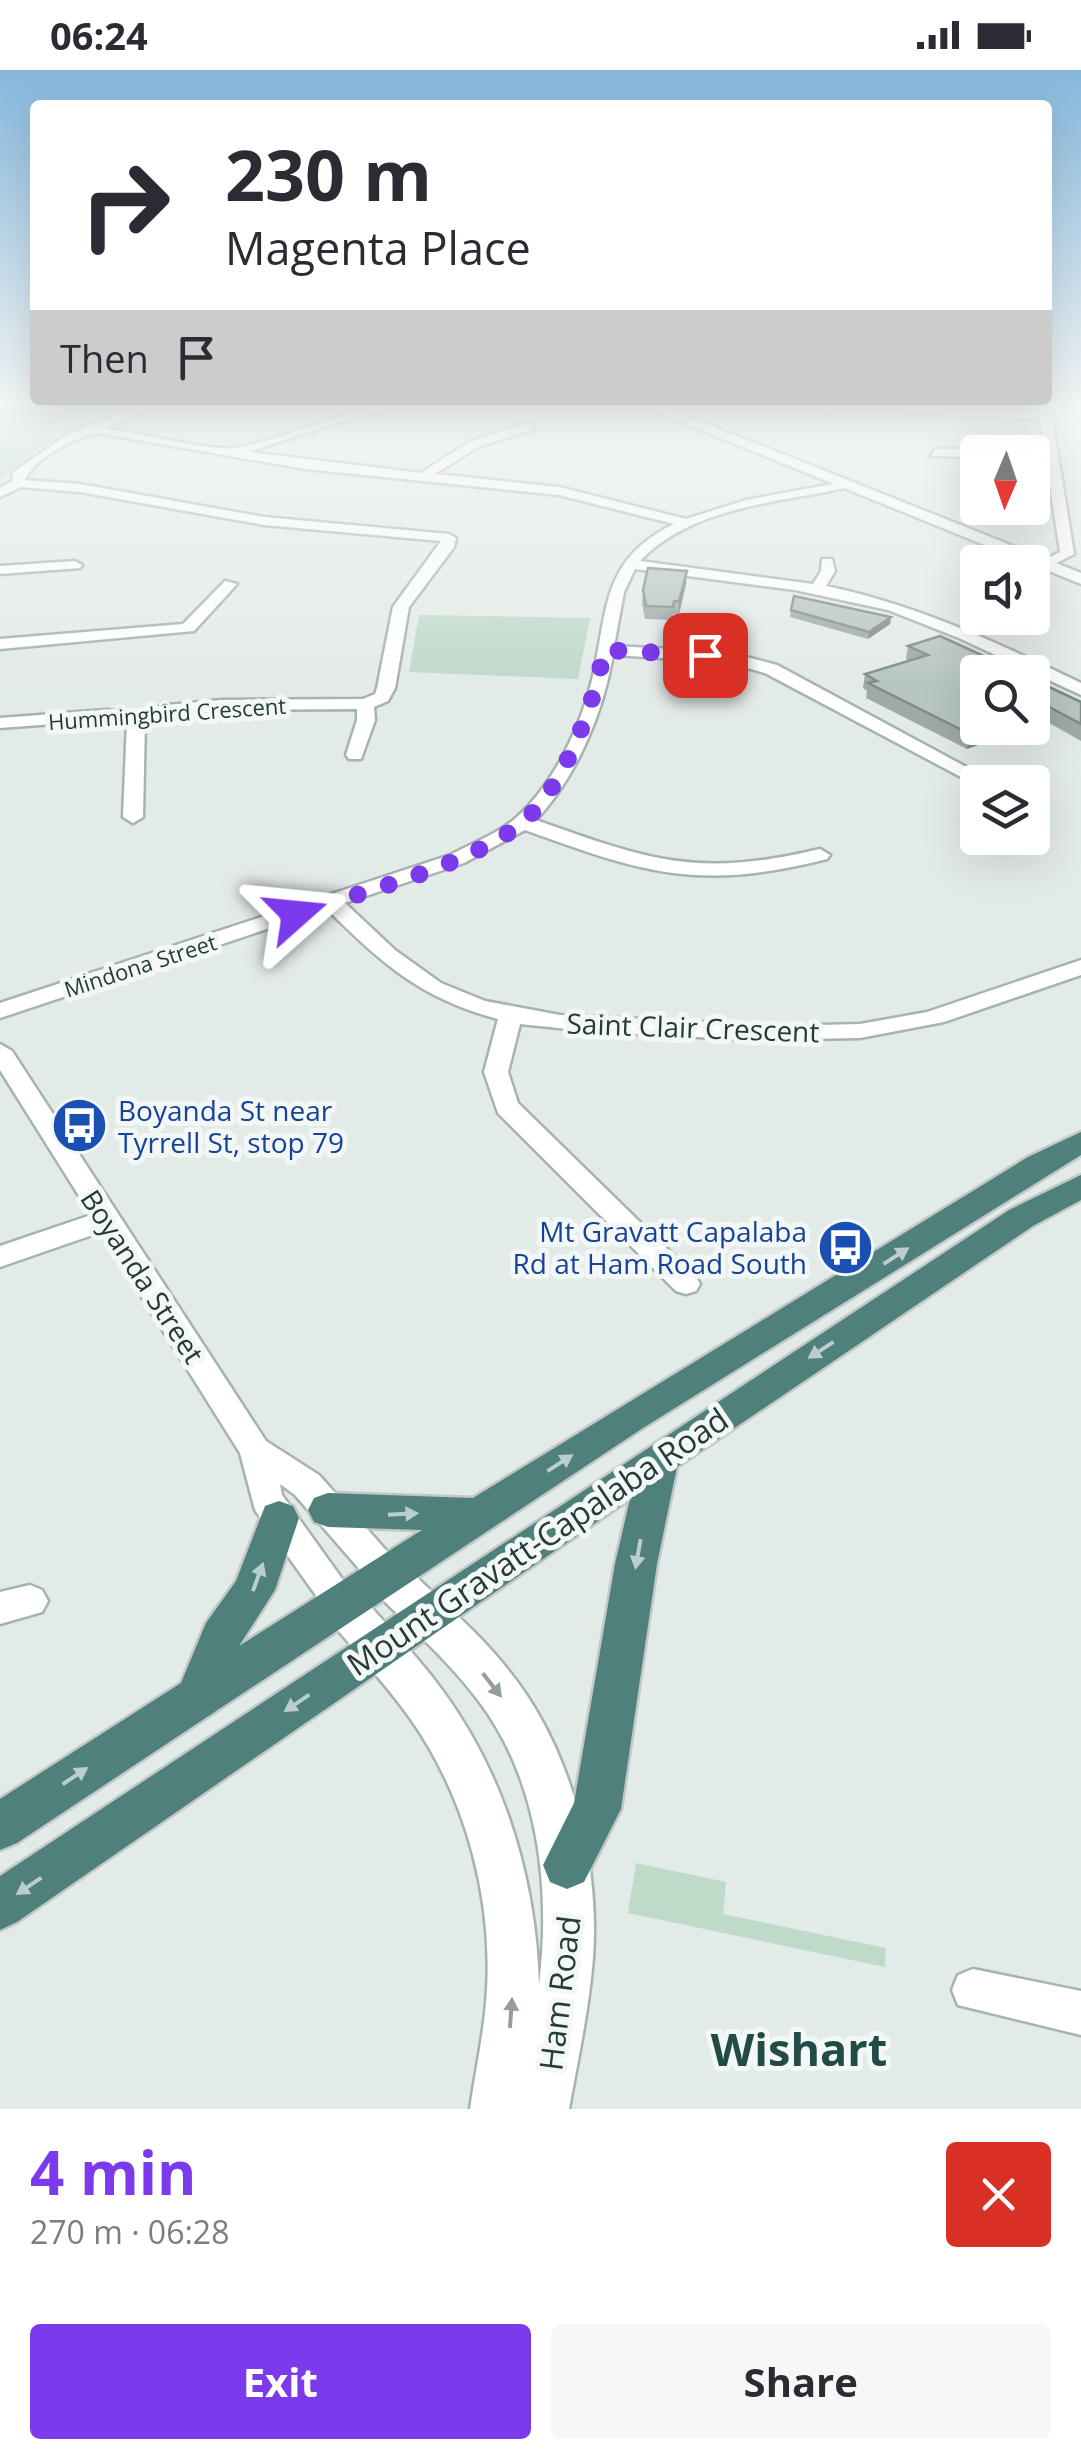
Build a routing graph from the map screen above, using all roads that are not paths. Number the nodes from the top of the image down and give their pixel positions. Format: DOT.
graph roads {
  1 [pos="120,495"];
  2 [pos="576,495"];
  3 [pos="799,495"];
  4 [pos="872,495"];
  5 [pos="1065,495"];
  6 [pos="687,523"];
  7 [pos="995,545"];
  8 [pos="826,562"];
  9 [pos="1050,562"];
  10 [pos="629,564"];
  11 [pos="75,565"];
  12 [pos="1050,567"];
  13 [pos="0,570"];
  14 [pos="1081,579"];
  15 [pos="230,584"];
  16 [pos="816,589"];
  17 [pos="0,644"];
  18 [pos="604,650"];
  19 [pos="1081,690"];
  20 [pos="365,704"];
  21 [pos="136,718"];
  22 [pos="0,724"];
  23 [pos="356,755"];
  24 [pos="960,769"];
  25 [pos="134,817"];
  26 [pos="523,822"];
  27 [pos="820,856"];
  28 [pos="332,902"];
  29 [pos="1081,966"];
  30 [pos="0,1011"];
  31 [pos="511,1016"];
  32 [pos="0,1051"];
  33 [pos="1081,1142"];
  34 [pos="1081,1186"];
  35 [pos="107,1220"];
  36 [pos="0,1257"];
  37 [pos="686,1284"];
  38 [pos="254,1450"];
  39 [pos="660,1459"];
  40 [pos="328,1510"];
  41 [pos="478,1515"];
  42 [pos="278,1518"];
  43 [pos="387,1576"];
  44 [pos="342,1604"];
  45 [pos="425,1615"];
  46 [pos="378,1647"];
  47 [pos="199,1694"];
  48 [pos="0,1826"];
  49 [pos="567,1865"];
  50 [pos="0,1906"];
  51 [pos="973,1990"];
  52 [pos="1081,2013"];
  53 [pos="497,2109"];
  54 [pos="542,2109"];
  1 -- 20 [label="street"];
  2 -- 6 [label="street"];
  3 -- 6 [label="street"];
  4 -- 7 [label="street"];
  5 -- 9 [label="street"];
  6 -- 10 [label="street"];
  8 -- 16 [label="street"];
  10 -- 16 [label="street"];
  10 -- 18 [label="street, Mindona Street"];
  11 -- 13 [label="street"];
  12 -- 14 [label="street"];
  15 -- 17 [label="street"];
  16 -- 19 [label="street"];
  18 -- 24 [label="street"];
  18 -- 26 [label="street, Mindona Street"];
  20 -- 21 [label="street, Hummingbird Crescent"];
  20 -- 23 [label="street"];
  21 -- 22 [label="street, Hummingbird Crescent"];
  21 -- 25 [label="street"];
  26 -- 27 [label="street"];
  26 -- 28 [label="street, Mindona Street"];
  28 -- 30 [label="street, Mindona Street"];
  28 -- 31 [label="street, Saint Clair Crescent"];
  29 -- 31 [label="street, Saint Clair Crescent"];
  31 -- 37 [label="street"];
  32 -- 35 [label="street, Boyanda Street"];
  41 -- 33 [label="highway, Mount Gravatt-Capalaba Road, one-way"];
  34 -- 39 [label="highway, Mount Gravatt-Capalaba Road, one-way"];
  35 -- 36 [label="street"];
  35 -- 38 [label="street, Boyanda Street"];
  38 -- 40 [label="street, Boyanda Street"];
  38 -- 42 [label="street, Boyanda Street"];
  39 -- 45 [label="highway, Mount Gravatt-Capalaba Road"];
  39 -- 49 [label="highway, one-way"];
  40 -- 41 [label="highway, one-way"];
  40 -- 43 [label="street, Boyanda Street"];
  41 -- 43 [label="highway, Mount Gravatt-Capalaba Road"];
  42 -- 44 [label="street, Boyanda Street"];
  47 -- 42 [label="highway, one-way"];
  43 -- 44 [label="highway, Mount Gravatt-Capalaba Road"];
  43 -- 45 [label="street, Ham Road"];
  44 -- 46 [label="street, Ham Road"];
  44 -- 47 [label="highway, Mount Gravatt-Capalaba Road"];
  45 -- 46 [label="highway, Mount Gravatt-Capalaba Road"];
  45 -- 49 [label="street, Ham Road, one-way"];
  46 -- 50 [label="highway, Mount Gravatt-Capalaba Road, one-way"];
  53 -- 46 [label="street, Ham Road, one-way"];
  48 -- 47 [label="highway, Mount Gravatt-Capalaba Road, one-way"];
  49 -- 54 [label="street, Ham Road"];
  51 -- 52 [label="street"];
}
